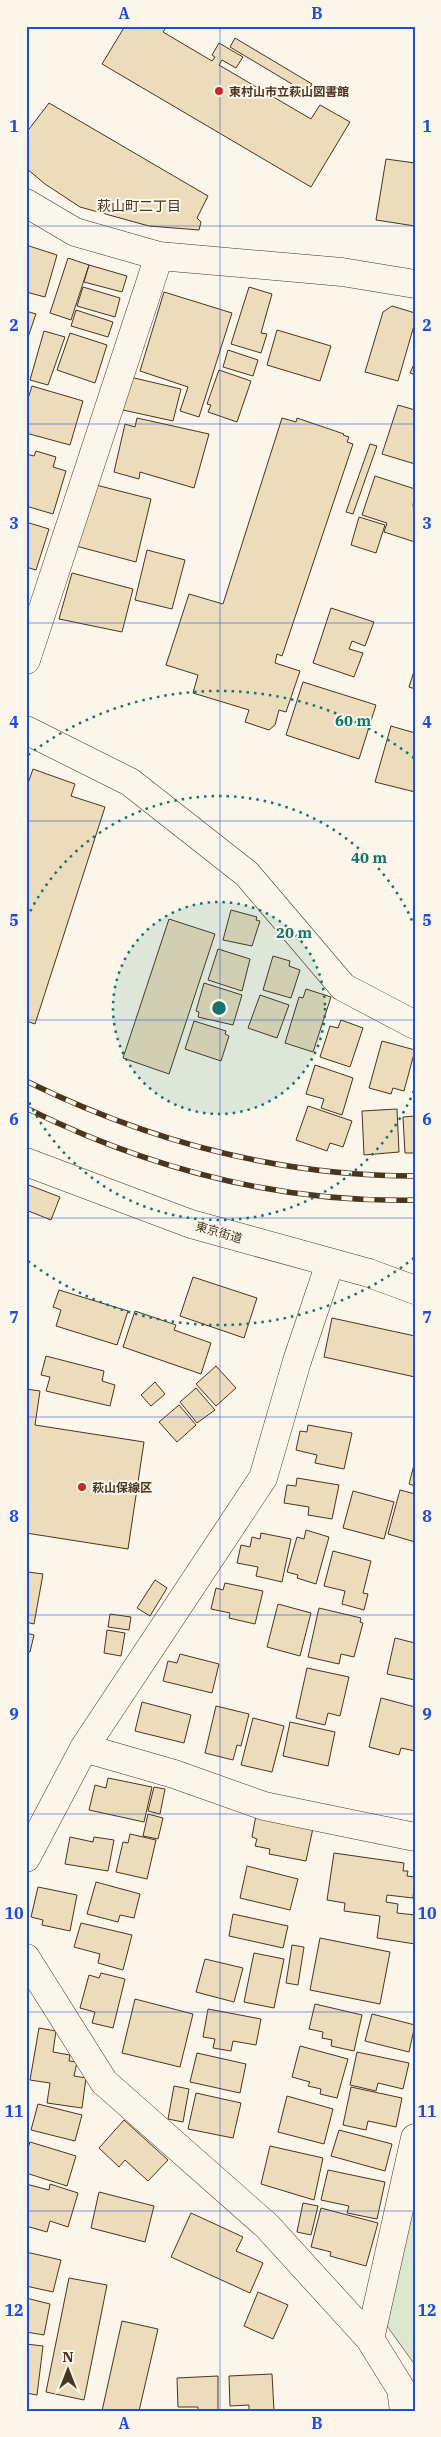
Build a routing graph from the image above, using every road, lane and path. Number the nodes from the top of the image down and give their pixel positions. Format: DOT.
graph roads {
  1 [pos="26,203"];
  2 [pos="159,256"];
  3 [pos="415,284"];
  4 [pos="26,660"];
  5 [pos="26,730"];
  6 [pos="415,1025"];
  7 [pos="26,1162"];
  8 [pos="330,1263"];
  9 [pos="415,1290"];
  10 [pos="84,1748"];
  11 [pos="415,1837"];
  12 [pos="26,1858"];
  13 [pos="26,1958"];
  14 [pos="415,2138"];
  15 [pos="370,2339"];
  16 [pos="404,2411"];
  1 -- 2 [label="street"];
  2 -- 3 [label="street"];
  2 -- 4 [label="street"];
  5 -- 6 [label="street"];
  7 -- 8 [label="street, 東京街道"];
  8 -- 9 [label="street, 東京街道"];
  8 -- 10 [label="street"];
  10 -- 11 [label="street"];
  10 -- 12 [label="street"];
  13 -- 15 [label="street"];
  14 -- 15 [label="street"];
  15 -- 16 [label="street"];
}
